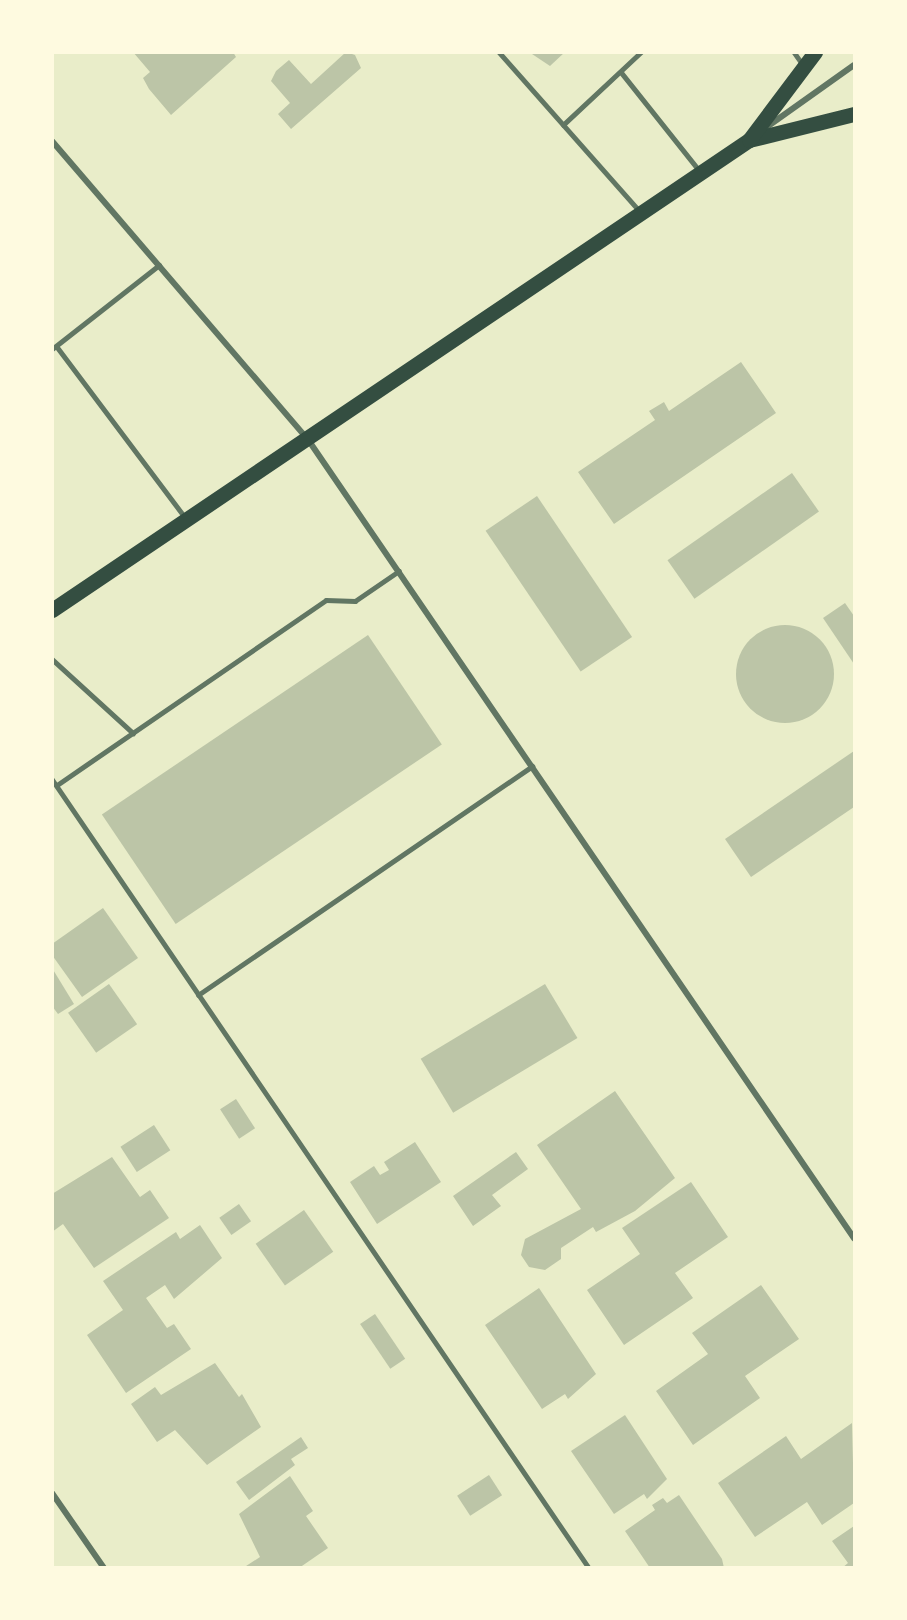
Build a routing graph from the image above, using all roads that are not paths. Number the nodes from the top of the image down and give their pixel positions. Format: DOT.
graph roads {
  1 [pos="499,52"];
  2 [pos="641,52"];
  3 [pos="794,52"];
  4 [pos="815,52"];
  5 [pos="855,65"];
  6 [pos="804,66"];
  7 [pos="621,72"];
  8 [pos="855,114"];
  9 [pos="563,125"];
  10 [pos="748,140"];
  11 [pos="52,141"];
  12 [pos="701,173"];
  13 [pos="642,214"];
  14 [pos="159,265"];
  15 [pos="55,348"];
  16 [pos="309,441"];
  17 [pos="187,521"];
  18 [pos="399,571"];
  19 [pos="52,610"];
  20 [pos="52,659"];
  21 [pos="133,733"];
  22 [pos="532,766"];
  23 [pos="52,779"];
  24 [pos="57,785"];
  25 [pos="198,996"];
  26 [pos="855,1238"];
  27 [pos="52,1493"];
  28 [pos="104,1568"];
  29 [pos="589,1568"];
  1 -- 9 [label="lane"];
  2 -- 7 [label="lane"];
  3 -- 6 [label="lane"];
  4 -- 6 [label="main road"];
  5 -- 10 [label="street"];
  6 -- 10 [label="main road"];
  7 -- 9 [label="lane"];
  7 -- 12 [label="lane"];
  8 -- 10 [label="main road"];
  9 -- 13 [label="lane"];
  10 -- 12 [label="main road"];
  11 -- 14 [label="street"];
  12 -- 13 [label="main road"];
  13 -- 16 [label="main road"];
  14 -- 15 [label="lane"];
  14 -- 16 [label="street"];
  15 -- 17 [label="lane"];
  16 -- 17 [label="main road"];
  16 -- 18 [label="street"];
  17 -- 19 [label="main road"];
  18 -- 21 [label="lane"];
  18 -- 22 [label="street"];
  20 -- 21 [label="lane"];
  21 -- 24 [label="lane"];
  22 -- 25 [label="lane"];
  22 -- 26 [label="street"];
  23 -- 24 [label="lane"];
  24 -- 25 [label="lane"];
  25 -- 29 [label="lane"];
  27 -- 28 [label="street"];
}
